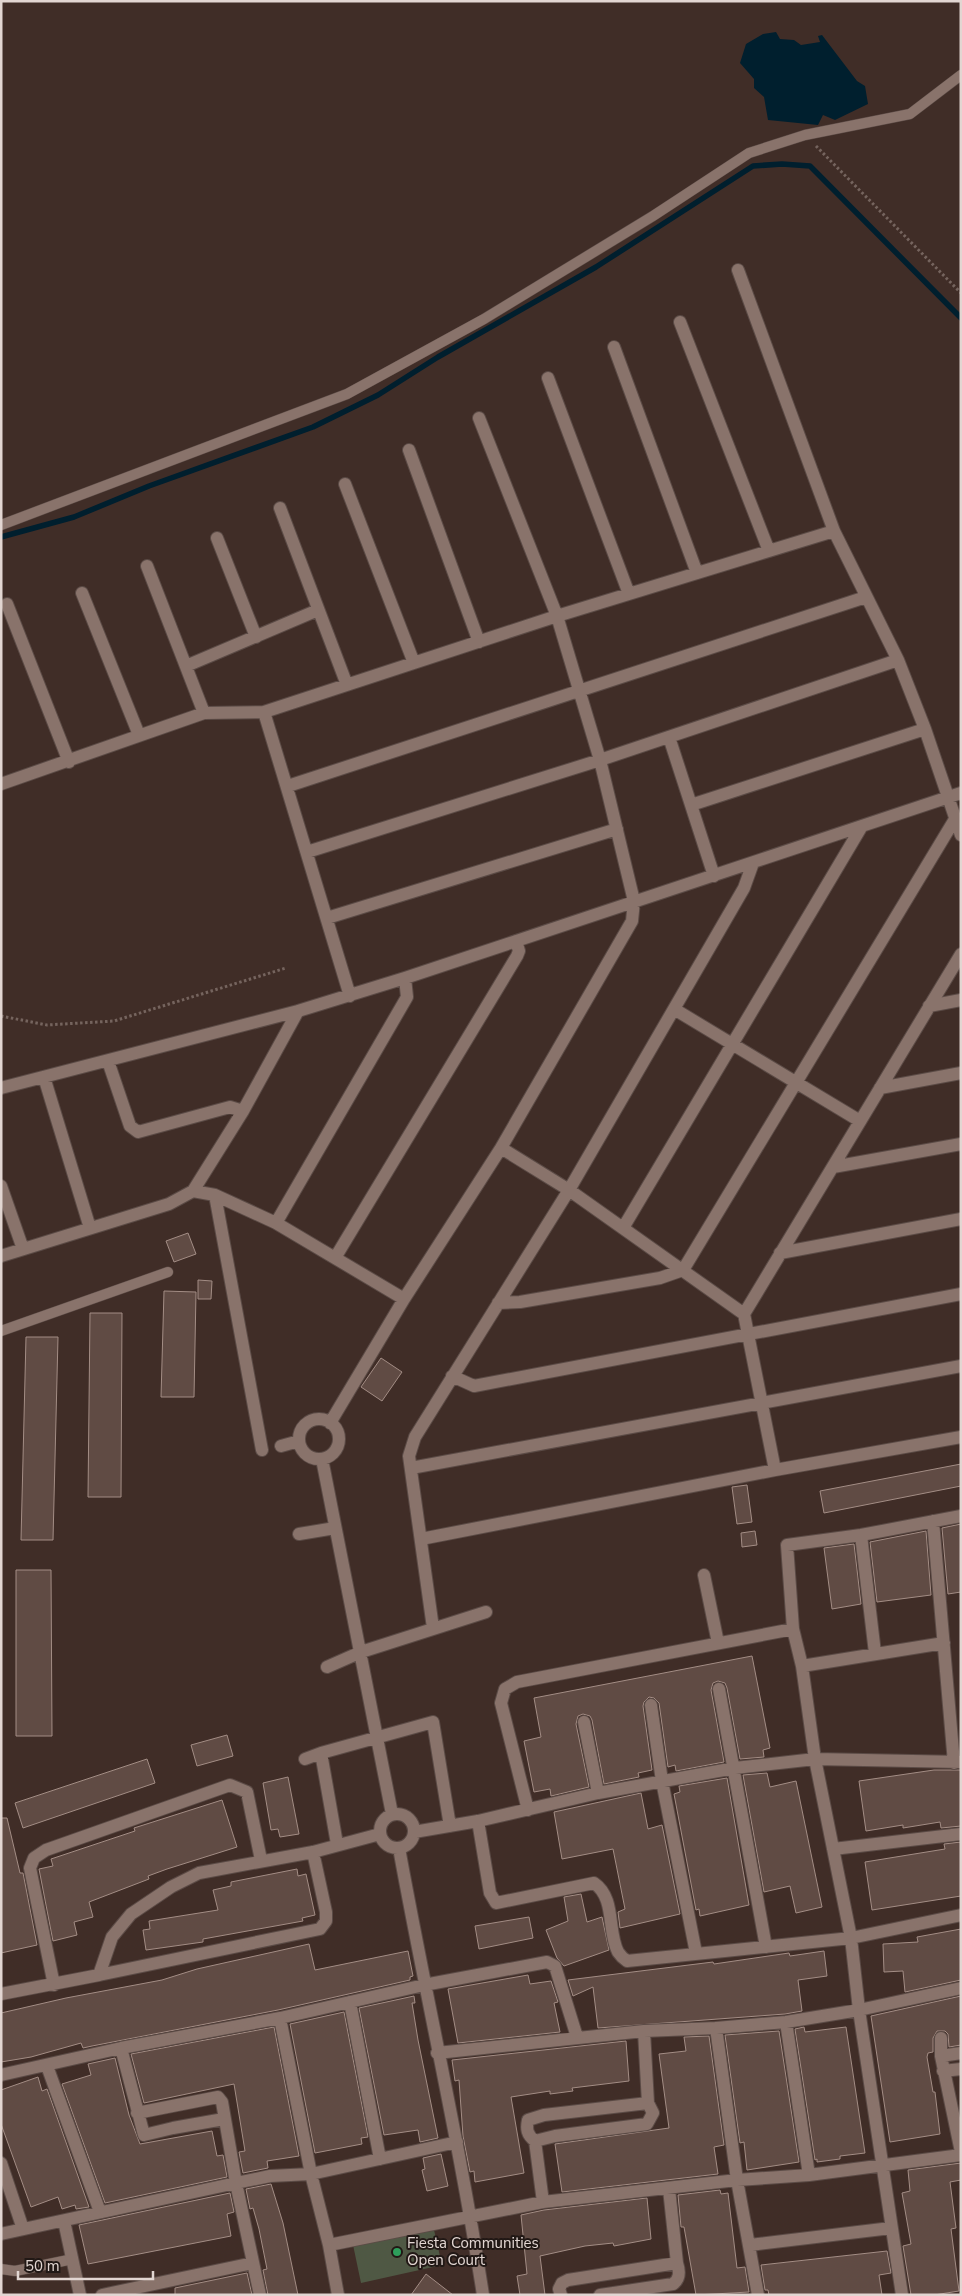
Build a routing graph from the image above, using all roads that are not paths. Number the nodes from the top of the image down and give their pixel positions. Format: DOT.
graph roads {
  1 [pos="961,75"];
  2 [pos="738,270"];
  3 [pos="680,322"];
  4 [pos="614,347"];
  5 [pos="548,378"];
  6 [pos="479,418"];
  7 [pos="410,450"];
  8 [pos="345,484"];
  9 [pos="280,508"];
  10 [pos="1,524"];
  11 [pos="834,531"];
  12 [pos="217,538"];
  13 [pos="769,551"];
  14 [pos="147,566"];
  15 [pos="697,573"];
  16 [pos="82,593"];
  17 [pos="629,594"];
  18 [pos="866,596"];
  19 [pos="7,604"];
  20 [pos="318,610"];
  21 [pos="556,616"];
  22 [pos="256,637"];
  23 [pos="479,642"];
  24 [pos="898,660"];
  25 [pos="414,664"];
  26 [pos="186,666"];
  27 [pos="347,685"];
  28 [pos="579,691"];
  29 [pos="264,712"];
  30 [pos="204,713"];
  31 [pos="925,729"];
  32 [pos="138,736"];
  33 [pos="669,737"];
  34 [pos="600,760"];
  35 [pos="68,762"];
  36 [pos="1,784"];
  37 [pos="288,786"];
  38 [pos="961,793"];
  39 [pos="947,798"];
  40 [pos="691,804"];
  41 [pos="955,820"];
  42 [pos="862,826"];
  43 [pos="617,829"];
  44 [pos="961,835"];
  45 [pos="308,852"];
  46 [pos="753,863"];
  47 [pos="714,876"];
  48 [pos="634,901"];
  49 [pos="326,918"];
  50 [pos="516,941"];
  51 [pos="961,954"];
  52 [pos="405,978"];
  53 [pos="350,996"];
  54 [pos="961,1000"];
  55 [pos="929,1006"];
  56 [pos="674,1009"];
  57 [pos="298,1011"];
  58 [pos="733,1044"];
  59 [pos="108,1061"];
  60 [pos="961,1073"];
  61 [pos="44,1077"];
  62 [pos="796,1082"];
  63 [pos="1,1088"];
  64 [pos="880,1088"];
  65 [pos="244,1111"];
  66 [pos="860,1121"];
  67 [pos="961,1144"];
  68 [pos="501,1148"];
  69 [pos="833,1167"];
  70 [pos="1,1186"];
  71 [pos="569,1190"];
  72 [pos="193,1191"];
  73 [pos="215,1195"];
  74 [pos="961,1219"];
  75 [pos="276,1223"];
  76 [pos="90,1228"];
  77 [pos="624,1228"];
  78 [pos="23,1249"];
  79 [pos="780,1253"];
  80 [pos="1,1256"];
  81 [pos="334,1258"];
  82 [pos="683,1270"];
  83 [pos="168,1272"];
  84 [pos="961,1294"];
  85 [pos="404,1299"];
  86 [pos="498,1303"];
  87 [pos="744,1314"];
  88 [pos="1,1331"];
  89 [pos="748,1333"];
  90 [pos="961,1366"];
  91 [pos="452,1376"];
  92 [pos="763,1403"];
  93 [pos="330,1422"];
  94 [pos="961,1437"];
  95 [pos="299,1441"];
  96 [pos="281,1446"];
  97 [pos="262,1450"];
  98 [pos="322,1459"];
  99 [pos="412,1468"];
  100 [pos="774,1470"];
  101 [pos="961,1516"];
  102 [pos="932,1521"];
  103 [pos="335,1528"];
  104 [pos="299,1534"];
  105 [pos="861,1535"];
  106 [pos="421,1539"];
  107 [pos="704,1575"];
  108 [pos="486,1612"];
  109 [pos="433,1628"];
  110 [pos="792,1629"];
  111 [pos="718,1643"];
  112 [pos="944,1643"];
  113 [pos="361,1652"];
  114 [pos="875,1653"];
  115 [pos="802,1666"];
  116 [pos="328,1667"];
  117 [pos="719,1689"];
  118 [pos="651,1705"];
  119 [pos="584,1722"];
  120 [pos="378,1738"];
  121 [pos="321,1753"];
  122 [pos="305,1759"];
  123 [pos="815,1759"];
  124 [pos="957,1763"];
  125 [pos="735,1768"];
  126 [pos="662,1782"];
  127 [pos="598,1793"];
  128 [pos="528,1810"];
  129 [pos="392,1814"];
  130 [pos="478,1822"];
  131 [pos="450,1826"];
  132 [pos="414,1832"];
  133 [pos="380,1834"];
  134 [pos="961,1834"];
  135 [pos="337,1844"];
  136 [pos="399,1848"];
  137 [pos="833,1849"];
  138 [pos="314,1852"];
  139 [pos="261,1860"];
  140 [pos="961,1915"];
  141 [pos="851,1938"];
  142 [pos="766,1947"];
  143 [pos="696,1953"];
  144 [pos="99,1975"];
  145 [pos="54,1985"];
  146 [pos="424,1985"];
  147 [pos="961,1988"];
  148 [pos="1,1994"];
  149 [pos="350,2002"];
  150 [pos="858,2010"];
  151 [pos="280,2018"];
  152 [pos="786,2022"];
  153 [pos="716,2028"];
  154 [pos="644,2031"];
  155 [pos="577,2037"];
  156 [pos="940,2038"];
  157 [pos="121,2048"];
  158 [pos="437,2053"];
  159 [pos="961,2053"];
  160 [pos="941,2056"];
  161 [pos="47,2066"];
  162 [pos="961,2069"];
  163 [pos="943,2071"];
  164 [pos="1,2075"];
  165 [pos="648,2103"];
  166 [pos="137,2113"];
  167 [pos="224,2119"];
  168 [pos="535,2141"];
  169 [pos="457,2142"];
  170 [pos="961,2153"];
  171 [pos="380,2159"];
  172 [pos="1,2163"];
  173 [pos="883,2166"];
  174 [pos="311,2174"];
  175 [pos="809,2175"];
  176 [pos="737,2180"];
  177 [pos="236,2183"];
  178 [pos="669,2189"];
  179 [pos="543,2202"];
  180 [pos="100,2212"];
  181 [pos="471,2216"];
  182 [pos="64,2221"];
  183 [pos="891,2228"];
  184 [pos="23,2229"];
  185 [pos="1,2234"];
  186 [pos="329,2245"];
  187 [pos="750,2245"];
  188 [pos="73,2259"];
  189 [pos="253,2264"];
  190 [pos="678,2264"];
  191 [pos="1,2269"];
  192 [pos="80,2295"];
  193 [pos="102,2295"];
  194 [pos="260,2295"];
  195 [pos="338,2295"];
  196 [pos="483,2295"];
  197 [pos="561,2295"];
  198 [pos="600,2295"];
  199 [pos="758,2295"];
  200 [pos="902,2295"];
  1 -- 10 [label="lane"];
  2 -- 11 [label="street"];
  3 -- 13 [label="street"];
  4 -- 15 [label="street"];
  5 -- 17 [label="street"];
  6 -- 21 [label="street"];
  7 -- 23 [label="street"];
  8 -- 25 [label="street"];
  9 -- 20 [label="street"];
  11 -- 13 [label="street"];
  11 -- 18 [label="street"];
  12 -- 22 [label="street"];
  13 -- 15 [label="street"];
  14 -- 26 [label="street"];
  15 -- 17 [label="street"];
  16 -- 32 [label="street"];
  17 -- 21 [label="street"];
  18 -- 24 [label="street"];
  18 -- 28 [label="street"];
  19 -- 35 [label="street"];
  20 -- 22 [label="street"];
  20 -- 27 [label="street"];
  21 -- 23 [label="street"];
  21 -- 28 [label="street"];
  22 -- 26 [label="street"];
  23 -- 25 [label="street"];
  24 -- 31 [label="street"];
  24 -- 33 [label="street"];
  25 -- 27 [label="street"];
  26 -- 30 [label="street"];
  27 -- 29 [label="street"];
  28 -- 34 [label="street"];
  28 -- 37 [label="street"];
  29 -- 30 [label="street"];
  29 -- 37 [label="street"];
  30 -- 32 [label="street"];
  31 -- 39 [label="street"];
  31 -- 40 [label="street"];
  32 -- 35 [label="street"];
  33 -- 34 [label="street"];
  33 -- 40 [label="street"];
  34 -- 43 [label="street"];
  34 -- 45 [label="street"];
  35 -- 36 [label="street"];
  37 -- 45 [label="street"];
  38 -- 39 [label="street"];
  39 -- 41 [label="street"];
  39 -- 42 [label="street"];
  40 -- 47 [label="street"];
  41 -- 44 [label="street"];
  41 -- 62 [label="street"];
  42 -- 46 [label="street"];
  42 -- 58 [label="street"];
  43 -- 48 [label="street"];
  43 -- 49 [label="street"];
  45 -- 49 [label="street"];
  46 -- 47 [label="street"];
  46 -- 56 [label="street"];
  47 -- 48 [label="street"];
  48 -- 50 [label="street"];
  48 -- 68 [label="street"];
  49 -- 53 [label="street"];
  50 -- 52 [label="street"];
  50 -- 81 [label="street"];
  51 -- 55 [label="street"];
  52 -- 53 [label="street"];
  52 -- 75 [label="street"];
  53 -- 57 [label="street"];
  54 -- 55 [label="street"];
  55 -- 64 [label="street"];
  56 -- 58 [label="street"];
  56 -- 71 [label="street"];
  57 -- 59 [label="street"];
  57 -- 65 [label="street"];
  58 -- 62 [label="street"];
  58 -- 77 [label="street"];
  59 -- 61 [label="street"];
  59 -- 65 [label="street"];
  60 -- 64 [label="street"];
  61 -- 63 [label="street"];
  61 -- 76 [label="street"];
  62 -- 66 [label="street"];
  62 -- 82 [label="street"];
  64 -- 66 [label="street"];
  65 -- 72 [label="street"];
  66 -- 69 [label="street"];
  67 -- 69 [label="street"];
  68 -- 71 [label="street"];
  68 -- 85 [label="street"];
  69 -- 79 [label="street"];
  70 -- 78 [label="street"];
  71 -- 77 [label="street"];
  71 -- 86 [label="street"];
  72 -- 73 [label="street"];
  72 -- 76 [label="street"];
  73 -- 75 [label="street"];
  73 -- 97 [label="street"];
  74 -- 79 [label="street"];
  75 -- 81 [label="street"];
  76 -- 78 [label="street"];
  77 -- 82 [label="street"];
  78 -- 80 [label="street"];
  79 -- 87 [label="street"];
  81 -- 85 [label="street"];
  82 -- 86 [label="street"];
  82 -- 87 [label="street"];
  83 -- 88 [label="lane"];
  84 -- 89 [label="street"];
  85 -- 93 [label="street"];
  86 -- 91 [label="street"];
  87 -- 89 [label="street"];
  89 -- 91 [label="street"];
  89 -- 92 [label="street"];
  90 -- 92 [label="street"];
  91 -- 99 [label="street"];
  92 -- 99 [label="street"];
  92 -- 100 [label="street"];
  93 -- 95 [label="street"];
  93 -- 98 [label="street"];
  94 -- 100 [label="street"];
  95 -- 96 [label="street"];
  95 -- 98 [label="street"];
  98 -- 103 [label="street"];
  99 -- 106 [label="street"];
  100 -- 106 [label="street"];
  101 -- 102 [label="street"];
  102 -- 105 [label="street"];
  102 -- 112 [label="street"];
  103 -- 104 [label="street"];
  103 -- 113 [label="street"];
  105 -- 110 [label="street"];
  105 -- 114 [label="street"];
  106 -- 109 [label="street"];
  107 -- 111 [label="street"];
  108 -- 109 [label="street"];
  109 -- 113 [label="street"];
  110 -- 111 [label="street"];
  110 -- 115 [label="street"];
  111 -- 128 [label="street"];
  112 -- 114 [label="street"];
  112 -- 124 [label="street"];
  113 -- 116 [label="street"];
  113 -- 120 [label="street"];
  114 -- 115 [label="street"];
  115 -- 123 [label="street"];
  117 -- 125 [label="street"];
  118 -- 126 [label="street"];
  119 -- 127 [label="street"];
  120 -- 121 [label="street"];
  120 -- 129 [label="street"];
  120 -- 131 [label="street"];
  121 -- 122 [label="street"];
  121 -- 135 [label="street"];
  123 -- 124 [label="street"];
  123 -- 125 [label="street"];
  123 -- 137 [label="street"];
  125 -- 126 [label="street"];
  125 -- 142 [label="street"];
  126 -- 127 [label="street"];
  126 -- 143 [label="street"];
  127 -- 128 [label="street"];
  128 -- 130 [label="street"];
  129 -- 132 [label="street"];
  129 -- 133 [label="street"];
  130 -- 131 [label="street"];
  130 -- 143 [label="street"];
  131 -- 132 [label="street"];
  132 -- 136 [label="street"];
  133 -- 135 [label="street"];
  133 -- 136 [label="street"];
  134 -- 137 [label="street"];
  135 -- 138 [label="street"];
  136 -- 146 [label="street"];
  137 -- 141 [label="street"];
  138 -- 139 [label="street"];
  138 -- 144 [label="street"];
  139 -- 144 [label="street"];
  139 -- 145 [label="street"];
  140 -- 141 [label="street"];
  141 -- 142 [label="street"];
  141 -- 150 [label="street"];
  142 -- 143 [label="street"];
  144 -- 145 [label="street"];
  145 -- 148 [label="street"];
  146 -- 149 [label="street"];
  146 -- 155 [label="street"];
  146 -- 158 [label="street"];
  147 -- 150 [label="street"];
  149 -- 151 [label="street"];
  149 -- 171 [label="street"];
  150 -- 152 [label="street"];
  150 -- 173 [label="street"];
  151 -- 157 [label="street"];
  151 -- 174 [label="street"];
  152 -- 153 [label="street"];
  152 -- 175 [label="street"];
  153 -- 154 [label="street"];
  153 -- 176 [label="street"];
  154 -- 155 [label="street"];
  154 -- 165 [label="street"];
  155 -- 158 [label="street"];
  156 -- 160 [label="street"];
  157 -- 161 [label="street"];
  157 -- 166 [label="street"];
  158 -- 169 [label="street"];
  159 -- 160 [label="street"];
  160 -- 163 [label="street"];
  161 -- 164 [label="street"];
  161 -- 180 [label="street"];
  162 -- 163 [label="street"];
  163 -- 170 [label="street"];
  165 -- 168 [label="street"];
  165 -- 168 [label="street"];
  166 -- 167 [label="street"];
  166 -- 167 [label="street"];
  167 -- 177 [label="street"];
  168 -- 179 [label="street"];
  169 -- 171 [label="street"];
  169 -- 181 [label="street"];
  170 -- 173 [label="street"];
  171 -- 174 [label="street"];
  172 -- 184 [label="street"];
  173 -- 175 [label="street"];
  173 -- 183 [label="street"];
  174 -- 177 [label="street"];
  174 -- 186 [label="street"];
  175 -- 176 [label="street"];
  176 -- 178 [label="street"];
  176 -- 187 [label="street"];
  177 -- 180 [label="street"];
  177 -- 189 [label="street"];
  178 -- 179 [label="street"];
  178 -- 190 [label="street"];
  179 -- 181 [label="street"];
  180 -- 182 [label="street"];
  181 -- 186 [label="street"];
  181 -- 196 [label="street"];
  182 -- 184 [label="street"];
  182 -- 188 [label="street"];
  183 -- 187 [label="street"];
  183 -- 200 [label="street"];
  184 -- 185 [label="street"];
  186 -- 195 [label="street"];
  187 -- 199 [label="street"];
  188 -- 191 [label="lane"];
  188 -- 192 [label="street"];
  189 -- 193 [label="street"];
  189 -- 194 [label="street"];
  190 -- 197 [label="street"];
  190 -- 198 [label="street"];
}
